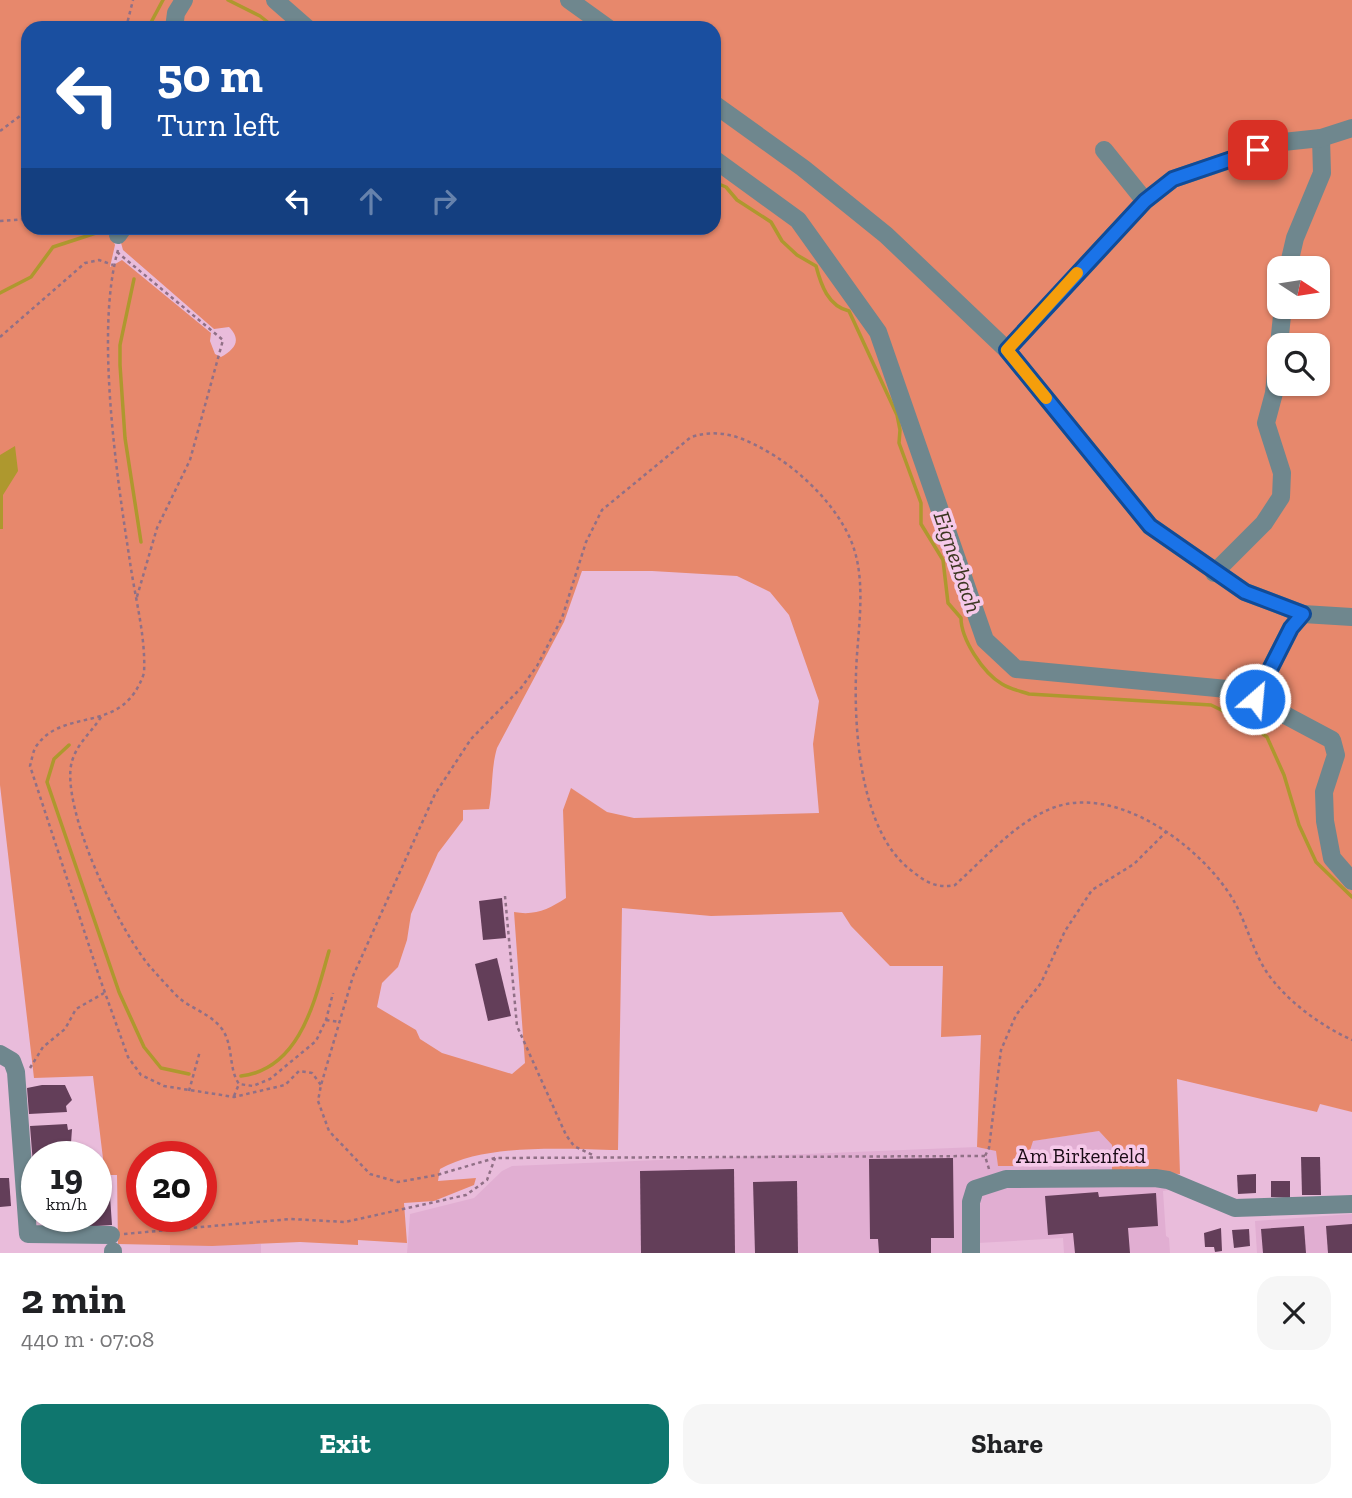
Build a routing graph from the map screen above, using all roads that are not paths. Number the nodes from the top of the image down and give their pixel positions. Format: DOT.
graph roads {
  1 [pos="184,0"];
  2 [pos="275,0"];
  3 [pos="569,0"];
  4 [pos="175,21"];
  5 [pos="299,21"];
  6 [pos="598,21"];
  7 [pos="721,109"];
  8 [pos="1352,128"];
  9 [pos="1321,138"];
  10 [pos="1104,150"];
  11 [pos="721,164"];
  12 [pos="1145,201"];
  13 [pos="1291,256"];
  14 [pos="1282,319"];
  15 [pos="1007,350"];
  16 [pos="1214,573"];
  17 [pos="1303,614"];
  18 [pos="1352,617"];
  19 [pos="1255,699"];
  20 [pos="1352,881"];
  21 [pos="0,1054"];
  22 [pos="1352,1205"];
  23 [pos="112,1246"];
  24 [pos="971,1253"];
  1 -- 4 [label="street"];
  2 -- 5 [label="street"];
  3 -- 6 [label="street"];
  7 -- 15 [label="street"];
  8 -- 9 [label="street"];
  9 -- 12 [label="street"];
  9 -- 13 [label="street"];
  10 -- 12 [label="street"];
  11 -- 19 [label="street"];
  12 -- 15 [label="street"];
  14 -- 16 [label="street"];
  15 -- 16 [label="street"];
  16 -- 17 [label="street"];
  17 -- 18 [label="street"];
  17 -- 19 [label="street"];
  19 -- 20 [label="street"];
  21 -- 23 [label="street"];
  22 -- 24 [label="street, Am Birkenfeld"];
}
